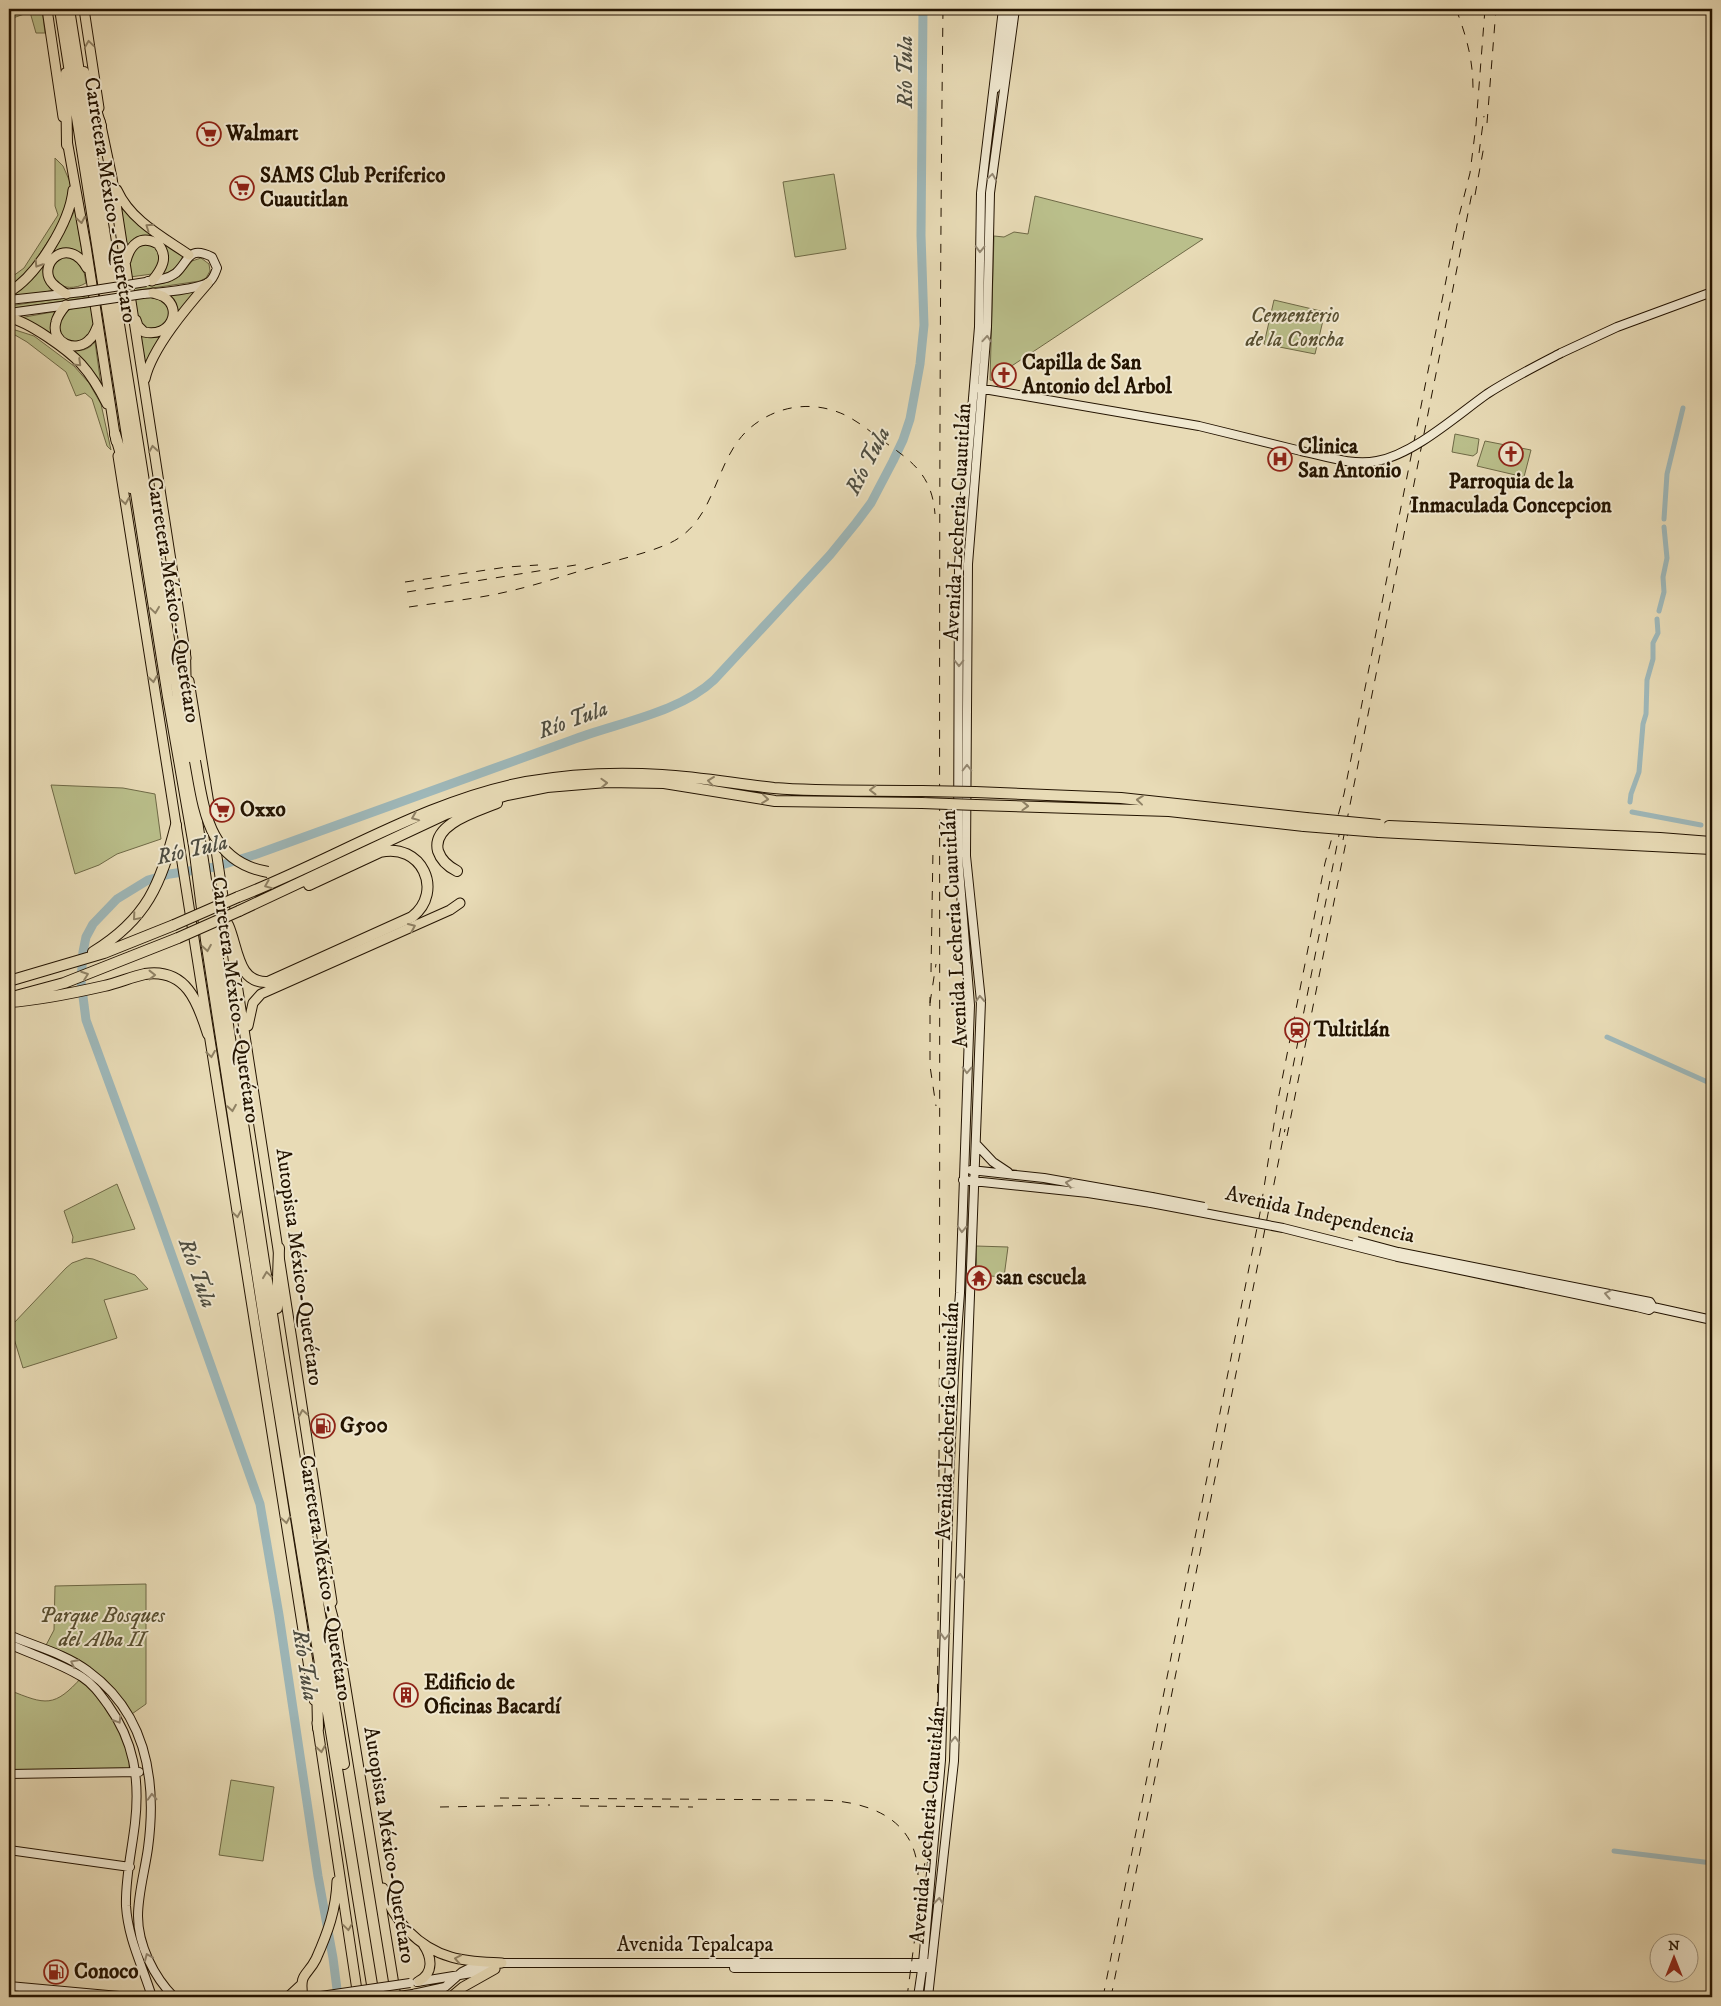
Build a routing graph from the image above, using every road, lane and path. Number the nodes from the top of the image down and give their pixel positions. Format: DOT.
graph roads {
  1 [pos="47,9"];
  2 [pos="60,9"];
  3 [pos="69,9"];
  4 [pos="84,9"];
  5 [pos="1003,9"];
  6 [pos="1009,9"];
  7 [pos="1015,9"];
  8 [pos="71,49"];
  9 [pos="993,94"];
  10 [pos="101,126"];
  11 [pos="67,145"];
  12 [pos="72,172"];
  13 [pos="112,178"];
  14 [pos="189,255"];
  15 [pos="125,264"];
  16 [pos="90,272"];
  17 [pos="149,281"];
  18 [pos="208,283"];
  19 [pos="9,292"];
  20 [pos="1712,292"];
  21 [pos="153,293"];
  22 [pos="66,294"];
  23 [pos="9,300"];
  24 [pos="66,305"];
  25 [pos="132,310"];
  26 [pos="9,312"];
  27 [pos="9,318"];
  28 [pos="98,325"];
  29 [pos="144,384"];
  30 [pos="974,387"];
  31 [pos="983,388"];
  32 [pos="111,413"];
  33 [pos="114,434"];
  34 [pos="144,538"];
  35 [pos="185,652"];
  36 [pos="565,785"];
  37 [pos="1241,815"];
  38 [pos="176,825"];
  39 [pos="1625,840"];
  40 [pos="1712,842"];
  41 [pos="197,845"];
  42 [pos="175,847"];
  43 [pos="1712,849"];
  44 [pos="313,865"];
  45 [pos="457,871"];
  46 [pos="203,881"];
  47 [pos="263,901"];
  48 [pos="460,903"];
  49 [pos="228,924"];
  50 [pos="78,961"];
  51 [pos="9,980"];
  52 [pos="9,998"];
  53 [pos="9,1002"];
  54 [pos="208,1034"];
  55 [pos="248,1049"];
  56 [pos="976,1145"];
  57 [pos="964,1170"];
  58 [pos="975,1171"];
  59 [pos="1015,1175"];
  60 [pos="963,1180"];
  61 [pos="975,1181"];
  62 [pos="1151,1200"];
  63 [pos="279,1248"];
  64 [pos="1712,1320"];
  65 [pos="277,1347"];
  66 [pos="304,1522"];
  67 [pos="337,1634"];
  68 [pos="9,1635"];
  69 [pos="9,1644"];
  70 [pos="316,1644"];
  71 [pos="318,1728"];
  72 [pos="148,1771"];
  73 [pos="136,1772"];
  74 [pos="9,1774"];
  75 [pos="372,1846"];
  76 [pos="9,1850"];
  77 [pos="338,1857"];
  78 [pos="130,1867"];
  79 [pos="126,1898"];
  80 [pos="140,1900"];
  81 [pos="420,1940"];
  82 [pos="923,1965"];
  83 [pos="498,1966"];
  84 [pos="933,1966"];
  85 [pos="459,1975"];
  86 [pos="415,1982"];
  87 [pos="302,1984"];
  88 [pos="9,1986"];
  89 [pos="416,1995"];
  90 [pos="130,1997"];
  91 [pos="152,1997"];
  92 [pos="174,1997"];
  93 [pos="288,1997"];
  94 [pos="303,1997"];
  95 [pos="310,1997"];
  96 [pos="358,1997"];
  97 [pos="374,1997"];
  98 [pos="380,1997"];
  99 [pos="391,1997"];
  100 [pos="396,1997"];
  101 [pos="451,1997"];
  102 [pos="918,1997"];
  103 [pos="928,1997"];
  1 -- 11 [label="main road"];
  2 -- 8 [label="highway, Carretera México - Querétaro"];
  3 -- 8 [label="highway, Carretera México - Querétaro"];
  10 -- 4 [label="main road, Autopista México-Querétaro, one-way"];
  5 -- 9 [label="main road, Avenida Lecheria Cuautitlán"];
  6 -- 9 [label="main road"];
  31 -- 7 [label="main road, Avenida Lecheria Cuautitlán, one-way"];
  8 -- 10 [label="highway"];
  8 -- 11 [label="highway"];
  8 -- 34 [label="highway, Carretera México - Querétaro"];
  8 -- 41 [label="highway, Carretera México - Querétaro"];
  9 -- 30 [label="main road, Avenida Lecheria Cuautitlán, one-way"];
  10 -- 13 [label="main road, Autopista México-Querétaro"];
  11 -- 12 [label="main road"];
  12 -- 16 [label="main road, one-way"];
  12 -- 19 [label="main road, one-way"];
  14 -- 13 [label="main road, one-way"];
  13 -- 15 [label="main road, Autopista México-Querétaro"];
  14 -- 17 [label="main road"];
  14 -- 18 [label="main road"];
  15 -- 17 [label="main road"];
  15 -- 25 [label="main road, Autopista México-Querétaro"];
  16 -- 22 [label="main road"];
  16 -- 28 [label="main road"];
  17 -- 22 [label="main road, bridge"];
  18 -- 21 [label="main road"];
  18 -- 29 [label="main road"];
  20 -- 31 [label="main road, bridge"];
  21 -- 24 [label="main road, bridge"];
  21 -- 25 [label="main road"];
  22 -- 23 [label="main road"];
  24 -- 26 [label="main road"];
  24 -- 28 [label="main road"];
  25 -- 29 [label="main road, Autopista México-Querétaro"];
  27 -- 32 [label="main road, one-way"];
  28 -- 32 [label="main road"];
  35 -- 29 [label="main road, Autopista México-Querétaro, one-way"];
  30 -- 31 [label="main road"];
  30 -- 57 [label="main road, Avenida Lecheria Cuautitlán, one-way"];
  56 -- 31 [label="main road, Avenida Lecheria Cuautitlán, one-way"];
  32 -- 33 [label="main road"];
  33 -- 34 [label="highway"];
  33 -- 38 [label="main road, one-way"];
  34 -- 41 [label="highway, Carretera México - Querétaro, one-way"];
  35 -- 44 [label="highway, bridge"];
  35 -- 49 [label="main road, Autopista México-Querétaro"];
  36 -- 37 [label="highway, one-way, bridge"];
  36 -- 45 [label="highway"];
  36 -- 47 [label="highway"];
  37 -- 39 [label="highway, bridge"];
  37 -- 44 [label="highway, one-way, bridge"];
  38 -- 42 [label="highway"];
  39 -- 40 [label="highway"];
  39 -- 43 [label="highway"];
  41 -- 46 [label="highway, Carretera México - Querétaro"];
  42 -- 50 [label="highway, one-way"];
  42 -- 54 [label="main road"];
  44 -- 50 [label="highway, one-way, bridge"];
  65 -- 46 [label="highway, Carretera México - Querétaro, one-way"];
  46 -- 70 [label="highway, Carretera México - Querétaro, one-way"];
  47 -- 49 [label="highway"];
  52 -- 47 [label="highway, one-way, bridge"];
  55 -- 48 [label="main road, one-way"];
  49 -- 55 [label="main road, Autopista México-Querétaro"];
  50 -- 51 [label="highway"];
  53 -- 54 [label="highway, one-way"];
  54 -- 71 [label="main road, one-way"];
  55 -- 63 [label="main road, Autopista México-Querétaro"];
  56 -- 58 [label="main road, Avenida Lecheria Cuautitlán"];
  56 -- 59 [label="main road"];
  57 -- 58 [label="main road, Avenida Independencia"];
  57 -- 60 [label="main road, Avenida Lecheria Cuautitlán"];
  58 -- 59 [label="main road, Avenida Independencia"];
  58 -- 61 [label="main road, Avenida Lecheria Cuautitlán"];
  62 -- 59 [label="main road, Avenida Independencia, one-way"];
  60 -- 61 [label="main road, Avenida Independencia"];
  60 -- 82 [label="main road, Avenida Lecheria Cuautitlán, one-way"];
  61 -- 62 [label="main road, Avenida Independencia"];
  84 -- 61 [label="main road, Avenida Lecheria Cuautitlán, one-way"];
  62 -- 64 [label="main road, Avenida Independencia, bridge"];
  63 -- 65 [label="highway"];
  67 -- 63 [label="main road, Autopista México-Querétaro, one-way"];
  65 -- 66 [label="highway, Carretera México - Querétaro"];
  66 -- 67 [label="highway"];
  66 -- 98 [label="highway, Carretera México - Querétaro"];
  67 -- 75 [label="main road, Autopista México-Querétaro"];
  72 -- 68 [label="main road, one-way"];
  69 -- 73 [label="main road, one-way"];
  70 -- 71 [label="highway"];
  70 -- 97 [label="highway, Carretera México - Querétaro"];
  71 -- 77 [label="main road, one-way"];
  72 -- 73 [label="main road"];
  80 -- 72 [label="main road, one-way"];
  73 -- 74 [label="main road"];
  73 -- 78 [label="main road"];
  75 -- 81 [label="main road"];
  75 -- 100 [label="main road, Autopista México-Querétaro"];
  76 -- 78 [label="main road"];
  77 -- 87 [label="main road"];
  77 -- 96 [label="main road, one-way"];
  78 -- 79 [label="main road"];
  79 -- 80 [label="main road"];
  79 -- 91 [label="main road"];
  92 -- 80 [label="main road, one-way"];
  83 -- 81 [label="main road, one-way"];
  81 -- 86 [label="main road"];
  82 -- 83 [label="main road, Avenida Tepalcapa"];
  82 -- 84 [label="main road, Avenida Tepalcapa"];
  82 -- 102 [label="main road, Avenida Lecheria Cuautitlán"];
  83 -- 85 [label="main road, Avenida Tepalcapa"];
  83 -- 101 [label="main road"];
  84 -- 103 [label="main road, Avenida Lecheria Cuautitlán"];
  85 -- 86 [label="main road, Avenida Tepalcapa"];
  85 -- 89 [label="main road, Avenida Tepalcapa"];
  86 -- 95 [label="main road, Avenida Tepalcapa, bridge"];
  87 -- 93 [label="main road"];
  87 -- 94 [label="main road"];
  88 -- 90 [label="main road"];
  89 -- 99 [label="main road, Avenida Tepalcapa, bridge"];
}
